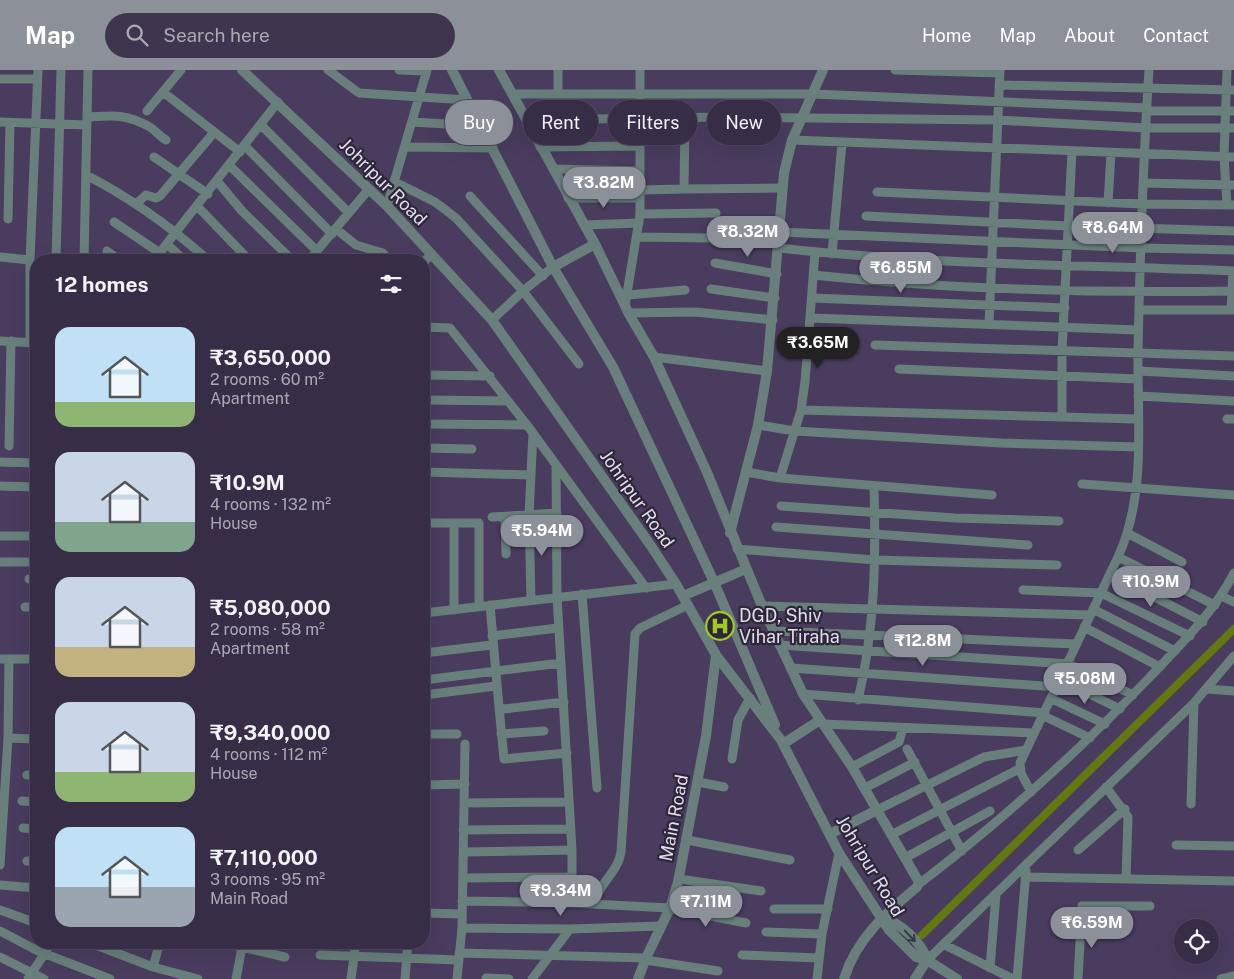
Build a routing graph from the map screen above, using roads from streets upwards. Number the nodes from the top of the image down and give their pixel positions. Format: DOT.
graph roads {
  1 [pos="61,70"];
  2 [pos="88,70"];
  3 [pos="242,70"];
  4 [pos="328,70"];
  5 [pos="399,70"];
  6 [pos="452,70"];
  7 [pos="499,70"];
  8 [pos="558,70"];
  9 [pos="640,70"];
  10 [pos="823,70"];
  11 [pos="895,70"];
  12 [pos="1149,70"];
  13 [pos="1227,70"];
  14 [pos="426,71"];
  15 [pos="1000,71"];
  16 [pos="176,72"];
  17 [pos="37,75"];
  18 [pos="0,79"];
  19 [pos="999,85"];
  20 [pos="1148,88"];
  21 [pos="1231,89"];
  22 [pos="163,92"];
  23 [pos="558,93"];
  24 [pos="512,94"];
  25 [pos="640,94"];
  26 [pos="813,94"];
  27 [pos="419,97"];
  28 [pos="468,100"];
  29 [pos="640,100"];
  30 [pos="278,102"];
  31 [pos="998,102"];
  32 [pos="1147,110"];
  33 [pos="1230,111"];
  34 [pos="147,112"];
  35 [pos="523,114"];
  36 [pos="697,118"];
  37 [pos="801,119"];
  38 [pos="997,120"];
  39 [pos="87,121"];
  40 [pos="0,122"];
  41 [pos="412,122"];
  42 [pos="10,123"];
  43 [pos="37,124"];
  44 [pos="445,124"];
  45 [pos="60,125"];
  46 [pos="261,125"];
  47 [pos="1146,128"];
  48 [pos="1230,128"];
  49 [pos="211,136"];
  50 [pos="166,140"];
  51 [pos="792,140"];
  52 [pos="842,142"];
  53 [pos="491,145"];
  54 [pos="685,145"];
  55 [pos="640,146"];
  56 [pos="405,147"];
  57 [pos="540,147"];
  58 [pos="493,148"];
  59 [pos="996,148"];
  60 [pos="242,149"];
  61 [pos="1072,151"];
  62 [pos="1111,153"];
  63 [pos="1144,154"];
  64 [pos="154,157"];
  65 [pos="1229,157"];
  66 [pos="230,166"];
  67 [pos="553,169"];
  68 [pos="640,171"];
  69 [pos="178,173"];
  70 [pos="86,175"];
  71 [pos="218,181"];
  72 [pos="395,182"];
  73 [pos="1143,183"];
  74 [pos="1230,185"];
  75 [pos="782,188"];
  76 [pos="369,189"];
  77 [pos="684,189"];
  78 [pos="876,192"];
  79 [pos="208,194"];
  80 [pos="640,194"];
  81 [pos="470,196"];
  82 [pos="568,198"];
  83 [pos="995,198"];
  84 [pos="1070,201"];
  85 [pos="1108,203"];
  86 [pos="136,204"];
  87 [pos="1143,204"];
  88 [pos="1230,205"];
  89 [pos="387,206"];
  90 [pos="198,207"];
  91 [pos="349,213"];
  92 [pos="716,213"];
  93 [pos="866,216"];
  94 [pos="8,219"];
  95 [pos="640,219"];
  96 [pos="114,222"];
  97 [pos="994,222"];
  98 [pos="584,225"];
  99 [pos="1068,226"];
  100 [pos="1142,229"];
  101 [pos="334,231"];
  102 [pos="1234,231"];
  103 [pos="177,233"];
  104 [pos="833,234"];
  105 [pos="638,237"];
  106 [pos="780,240"];
  107 [pos="992,242"];
  108 [pos="167,244"];
  109 [pos="595,244"];
  110 [pos="1067,245"];
  111 [pos="1142,248"];
  112 [pos="1234,250"];
  113 [pos="107,251"];
  114 [pos="317,251"];
  115 [pos="814,252"];
  116 [pos="30,254"];
  117 [pos="56,254"];
  118 [pos="84,254"];
  119 [pos="111,254"];
  120 [pos="153,254"];
  121 [pos="159,254"];
  122 [pos="178,254"];
  123 [pos="201,254"];
  124 [pos="243,254"];
  125 [pos="286,254"];
  126 [pos="314,254"];
  127 [pos="383,254"];
  128 [pos="431,254"];
  129 [pos="832,254"];
  130 [pos="0,257"];
  131 [pos="30,260"];
  132 [pos="990,262"];
  133 [pos="715,263"];
  134 [pos="1066,264"];
  135 [pos="553,266"];
  136 [pos="1141,267"];
  137 [pos="1233,271"];
  138 [pos="777,274"];
  139 [pos="814,275"];
  140 [pos="543,276"];
  141 [pos="990,286"];
  142 [pos="711,289"];
  143 [pos="685,290"];
  144 [pos="1065,290"];
  145 [pos="523,291"];
  146 [pos="1232,291"];
  147 [pos="1140,292"];
  148 [pos="628,295"];
  149 [pos="775,298"];
  150 [pos="812,298"];
  151 [pos="989,306"];
  152 [pos="1065,308"];
  153 [pos="626,310"];
  154 [pos="1140,310"];
  155 [pos="1232,310"];
  156 [pos="811,318"];
  157 [pos="492,320"];
  158 [pos="773,320"];
  159 [pos="989,324"];
  160 [pos="430,327"];
  161 [pos="1064,327"];
  162 [pos="1138,330"];
  163 [pos="0,341"];
  164 [pos="11,341"];
  165 [pos="30,342"];
  166 [pos="875,345"];
  167 [pos="1062,350"];
  168 [pos="1138,352"];
  169 [pos="654,356"];
  170 [pos="1234,356"];
  171 [pos="579,364"];
  172 [pos="899,369"];
  173 [pos="767,371"];
  174 [pos="430,375"];
  175 [pos="1138,375"];
  176 [pos="490,376"];
  177 [pos="1062,376"];
  178 [pos="1234,376"];
  179 [pos="1138,396"];
  180 [pos="430,400"];
  181 [pos="508,401"];
  182 [pos="1234,401"];
  183 [pos="801,410"];
  184 [pos="1062,416"];
  185 [pos="1137,419"];
  186 [pos="430,424"];
  187 [pos="758,425"];
  188 [pos="530,429"];
  189 [pos="795,431"];
  190 [pos="9,446"];
  191 [pos="1138,447"];
  192 [pos="430,448"];
  193 [pos="472,449"];
  194 [pos="0,462"];
  195 [pos="30,463"];
  196 [pos="556,465"];
  197 [pos="430,472"];
  198 [pos="746,472"];
  199 [pos="531,475"];
  200 [pos="780,478"];
  201 [pos="1082,484"];
  202 [pos="0,486"];
  203 [pos="30,487"];
  204 [pos="874,487"];
  205 [pos="1135,488"];
  206 [pos="992,495"];
  207 [pos="1234,495"];
  208 [pos="781,506"];
  209 [pos="875,512"];
  210 [pos="557,513"];
  211 [pos="529,515"];
  212 [pos="492,517"];
  213 [pos="505,517"];
  214 [pos="1059,521"];
  215 [pos="454,522"];
  216 [pos="430,523"];
  217 [pos="776,527"];
  218 [pos="730,533"];
  219 [pos="1129,534"];
  220 [pos="0,536"];
  221 [pos="30,536"];
  222 [pos="876,536"];
  223 [pos="1028,545"];
  224 [pos="737,549"];
  225 [pos="506,554"];
  226 [pos="1118,557"];
  227 [pos="875,560"];
  228 [pos="0,562"];
  229 [pos="30,562"];
  230 [pos="1182,562"];
  231 [pos="1057,565"];
  232 [pos="741,571"];
  233 [pos="1234,573"];
  234 [pos="1110,574"];
  235 [pos="714,582"];
  236 [pos="676,584"];
  237 [pos="646,588"];
  238 [pos="1022,590"];
  239 [pos="1100,593"];
  240 [pos="582,594"];
  241 [pos="683,596"];
  242 [pos="1221,596"];
  243 [pos="557,597"];
  244 [pos="531,600"];
  245 [pos="1234,602"];
  246 [pos="490,605"];
  247 [pos="688,605"];
  248 [pos="1215,605"];
  249 [pos="479,606"];
  250 [pos="762,606"];
  251 [pos="25,607"];
  252 [pos="30,607"];
  253 [pos="454,610"];
  254 [pos="872,610"];
  255 [pos="430,612"];
  256 [pos="1092,612"];
  257 [pos="1203,622"];
  258 [pos="1084,627"];
  259 [pos="558,628"];
  260 [pos="774,631"];
  261 [pos="870,634"];
  262 [pos="1190,636"];
  263 [pos="492,640"];
  264 [pos="1076,644"];
  265 [pos="779,645"];
  266 [pos="867,651"];
  267 [pos="1175,651"];
  268 [pos="430,652"];
  269 [pos="716,655"];
  270 [pos="1234,656"];
  271 [pos="4,659"];
  272 [pos="30,659"];
  273 [pos="561,663"];
  274 [pos="1069,664"];
  275 [pos="1231,665"];
  276 [pos="1160,667"];
  277 [pos="791,668"];
  278 [pos="494,671"];
  279 [pos="865,673"];
  280 [pos="430,679"];
  281 [pos="1059,684"];
  282 [pos="496,686"];
  283 [pos="1208,689"];
  284 [pos="1234,691"];
  285 [pos="430,694"];
  286 [pos="803,694"];
  287 [pos="1133,695"];
  288 [pos="750,698"];
  289 [pos="1052,699"];
  290 [pos="858,700"];
  291 [pos="564,702"];
  292 [pos="1194,703"];
  293 [pos="499,707"];
  294 [pos="1120,709"];
  295 [pos="1045,715"];
  296 [pos="819,723"];
  297 [pos="1105,724"];
  298 [pos="903,728"];
  299 [pos="544,731"];
  300 [pos="1034,733"];
  301 [pos="430,734"];
  302 [pos="458,734"];
  303 [pos="501,734"];
  304 [pos="8,738"];
  305 [pos="1090,738"];
  306 [pos="30,739"];
  307 [pos="782,742"];
  308 [pos="465,744"];
  309 [pos="908,749"];
  310 [pos="1026,750"];
  311 [pos="567,753"];
  312 [pos="732,760"];
  313 [pos="915,762"];
  314 [pos="852,767"];
  315 [pos="1019,769"];
  316 [pos="698,782"];
  317 [pos="465,784"];
  318 [pos="430,785"];
  319 [pos="928,785"];
  320 [pos="724,787"];
  321 [pos="1106,787"];
  322 [pos="597,788"];
  323 [pos="865,788"];
  324 [pos="1031,792"];
  325 [pos="22,801"];
  326 [pos="30,802"];
  327 [pos="569,802"];
  328 [pos="464,803"];
  329 [pos="1191,804"];
  330 [pos="941,809"];
  331 [pos="1125,809"];
  332 [pos="877,810"];
  333 [pos="990,811"];
  334 [pos="23,828"];
  335 [pos="30,828"];
  336 [pos="571,829"];
  337 [pos="463,830"];
  338 [pos="953,833"];
  339 [pos="830,834"];
  340 [pos="891,834"];
  341 [pos="687,840"];
  342 [pos="1176,845"];
  343 [pos="1234,846"];
  344 [pos="572,850"];
  345 [pos="1078,850"];
  346 [pos="463,852"];
  347 [pos="962,852"];
  348 [pos="839,853"];
  349 [pos="905,858"];
  350 [pos="790,860"];
  351 [pos="0,865"];
  352 [pos="1026,865"];
  353 [pos="571,877"];
  354 [pos="1025,877"];
  355 [pos="463,878"];
  356 [pos="679,879"];
  357 [pos="1126,879"];
  358 [pos="1234,881"];
  359 [pos="0,884"];
  360 [pos="919,884"];
  361 [pos="30,887"];
  362 [pos="761,891"];
  363 [pos="996,894"];
  364 [pos="462,901"];
  365 [pos="572,903"];
  366 [pos="595,904"];
  367 [pos="1150,906"];
  368 [pos="670,908"];
  369 [pos="774,909"];
  370 [pos="828,909"];
  371 [pos="0,910"];
  372 [pos="430,913"];
  373 [pos="462,914"];
  374 [pos="882,917"];
  375 [pos="30,921"];
  376 [pos="746,923"];
  377 [pos="660,926"];
  378 [pos="462,928"];
  379 [pos="570,929"];
  380 [pos="0,931"];
  381 [pos="766,932"];
  382 [pos="822,934"];
  383 [pos="944,945"];
  384 [pos="30,946"];
  385 [pos="35,949"];
  386 [pos="48,949"];
  387 [pos="106,949"];
  388 [pos="158,949"];
  389 [pos="242,949"];
  390 [pos="256,949"];
  391 [pos="355,949"];
  392 [pos="408,949"];
  393 [pos="45,954"];
  394 [pos="320,954"];
  395 [pos="354,955"];
  396 [pos="742,955"];
  397 [pos="551,956"];
  398 [pos="922,956"];
  399 [pos="0,957"];
  400 [pos="408,957"];
  401 [pos="459,957"];
  402 [pos="285,958"];
  403 [pos="819,958"];
  404 [pos="646,959"];
  405 [pos="153,967"];
  406 [pos="990,968"];
  407 [pos="718,971"];
  408 [pos="30,976"];
  409 [pos="1234,976"];
  410 [pos="486,978"];
  411 [pos="44,979"];
  412 [pos="110,979"];
  413 [pos="198,979"];
  414 [pos="236,979"];
  415 [pos="351,979"];
  416 [pos="405,979"];
  417 [pos="457,979"];
  418 [pos="509,979"];
  419 [pos="532,979"];
  420 [pos="638,979"];
  421 [pos="817,979"];
  422 [pos="844,979"];
  423 [pos="915,979"];
  424 [pos="957,979"];
  425 [pos="1015,979"];
  426 [pos="1078,979"];
  427 [pos="1221,979"];
  1 -- 45 [label="street"];
  2 -- 39 [label="street"];
  3 -- 30 [label="street, Johripur Road"];
  4 -- 27 [label="street"];
  5 -- 14 [label="street"];
  6 -- 28 [label="street"];
  7 -- 24 [label="street"];
  8 -- 23 [label="street"];
  9 -- 25 [label="street"];
  10 -- 26 [label="street"];
  11 -- 15 [label="street"];
  12 -- 20 [label="street"];
  13 -- 21 [label="street"];
  14 -- 27 [label="street"];
  15 -- 19 [label="street"];
  16 -- 22 [label="street"];
  17 -- 18 [label="street"];
  17 -- 43 [label="street"];
  19 -- 20 [label="street"];
  19 -- 31 [label="street"];
  20 -- 21 [label="street"];
  20 -- 32 [label="street"];
  21 -- 33 [label="street"];
  22 -- 34 [label="street"];
  22 -- 60 [label="street"];
  23 -- 24 [label="street"];
  23 -- 25 [label="street"];
  24 -- 35 [label="street"];
  25 -- 26 [label="street"];
  25 -- 29 [label="street"];
  26 -- 31 [label="street"];
  26 -- 37 [label="street"];
  27 -- 28 [label="street"];
  27 -- 41 [label="street"];
  30 -- 46 [label="street"];
  30 -- 76 [label="street, Johripur Road"];
  31 -- 32 [label="street"];
  31 -- 38 [label="street"];
  32 -- 33 [label="street"];
  32 -- 47 [label="street"];
  33 -- 48 [label="street"];
  36 -- 37 [label="street"];
  37 -- 38 [label="street"];
  37 -- 51 [label="street"];
  38 -- 47 [label="street"];
  38 -- 59 [label="street"];
  39 -- 45 [label="street"];
  39 -- 50 [label="street"];
  39 -- 70 [label="street"];
  40 -- 42 [label="street"];
  41 -- 44 [label="street"];
  41 -- 56 [label="street"];
  42 -- 43 [label="street"];
  42 -- 94 [label="street"];
  43 -- 45 [label="street"];
  43 -- 116 [label="street"];
  45 -- 117 [label="street"];
  46 -- 60 [label="street"];
  46 -- 91 [label="street"];
  47 -- 48 [label="street"];
  47 -- 63 [label="street"];
  48 -- 65 [label="street"];
  49 -- 69 [label="street"];
  51 -- 52 [label="street"];
  51 -- 75 [label="street"];
  52 -- 59 [label="street"];
  52 -- 104 [label="street"];
  53 -- 58 [label="street"];
  54 -- 77 [label="street"];
  55 -- 57 [label="street"];
  55 -- 68 [label="street"];
  56 -- 58 [label="street"];
  56 -- 72 [label="street"];
  57 -- 67 [label="street"];
  58 -- 135 [label="street"];
  59 -- 61 [label="street"];
  59 -- 83 [label="street"];
  60 -- 66 [label="street"];
  60 -- 101 [label="street"];
  61 -- 62 [label="street"];
  61 -- 84 [label="street"];
  62 -- 63 [label="street"];
  62 -- 85 [label="street"];
  63 -- 65 [label="street"];
  63 -- 73 [label="street"];
  64 -- 69 [label="street"];
  65 -- 74 [label="street"];
  66 -- 71 [label="street"];
  66 -- 114 [label="street"];
  67 -- 68 [label="street"];
  67 -- 82 [label="street"];
  68 -- 80 [label="street"];
  69 -- 79 [label="street"];
  69 -- 86 [label="street"];
  70 -- 86 [label="street"];
  70 -- 118 [label="street"];
  71 -- 79 [label="street"];
  71 -- 125 [label="street"];
  72 -- 89 [label="street"];
  72 -- 145 [label="street"];
  73 -- 74 [label="street"];
  73 -- 87 [label="street"];
  74 -- 88 [label="street"];
  75 -- 77 [label="street"];
  75 -- 106 [label="street"];
  76 -- 89 [label="street, Johripur Road"];
  76 -- 91 [label="street"];
  77 -- 80 [label="street"];
  78 -- 83 [label="street"];
  79 -- 90 [label="street"];
  80 -- 82 [label="street"];
  80 -- 95 [label="street"];
  81 -- 140 [label="street"];
  82 -- 98 [label="street"];
  83 -- 84 [label="street"];
  83 -- 97 [label="street"];
  84 -- 85 [label="street"];
  84 -- 99 [label="street"];
  85 -- 87 [label="street"];
  86 -- 103 [label="street"];
  87 -- 88 [label="street"];
  87 -- 100 [label="street"];
  89 -- 128 [label="street, Johripur Road"];
  90 -- 103 [label="street"];
  90 -- 124 [label="street"];
  91 -- 101 [label="street"];
  92 -- 95 [label="street"];
  93 -- 97 [label="street"];
  95 -- 98 [label="street"];
  95 -- 105 [label="street"];
  96 -- 120 [label="street"];
  97 -- 99 [label="street"];
  97 -- 107 [label="street"];
  98 -- 109 [label="street"];
  99 -- 100 [label="street"];
  99 -- 110 [label="street"];
  100 -- 102 [label="street"];
  100 -- 111 [label="street"];
  101 -- 114 [label="street"];
  101 -- 127 [label="street"];
  103 -- 108 [label="street"];
  103 -- 123 [label="street"];
  104 -- 106 [label="street"];
  104 -- 107 [label="street"];
  104 -- 129 [label="street"];
  105 -- 106 [label="street"];
  105 -- 148 [label="street"];
  106 -- 115 [label="street"];
  106 -- 138 [label="street"];
  107 -- 110 [label="street"];
  107 -- 132 [label="street"];
  108 -- 121 [label="street"];
  108 -- 122 [label="street"];
  109 -- 135 [label="street"];
  109 -- 153 [label="street"];
  110 -- 111 [label="street"];
  110 -- 134 [label="street"];
  111 -- 112 [label="street"];
  111 -- 136 [label="street"];
  113 -- 119 [label="street"];
  114 -- 126 [label="street"];
  115 -- 129 [label="street"];
  115 -- 139 [label="street"];
  128 -- 157 [label="street, Johripur Road"];
  129 -- 132 [label="street"];
  130 -- 131 [label="street"];
  132 -- 134 [label="street"];
  132 -- 141 [label="street"];
  133 -- 138 [label="street"];
  134 -- 136 [label="street"];
  134 -- 144 [label="street"];
  135 -- 140 [label="street"];
  135 -- 235 [label="street"];
  136 -- 137 [label="street"];
  136 -- 147 [label="street"];
  137 -- 146 [label="street"];
  138 -- 149 [label="street"];
  139 -- 141 [label="street"];
  139 -- 150 [label="street"];
  140 -- 145 [label="street"];
  141 -- 144 [label="street"];
  141 -- 151 [label="street"];
  142 -- 149 [label="street"];
  143 -- 148 [label="street"];
  144 -- 147 [label="street"];
  144 -- 152 [label="street"];
  145 -- 157 [label="street"];
  145 -- 171 [label="street"];
  146 -- 147 [label="street"];
  146 -- 155 [label="street"];
  147 -- 154 [label="street"];
  148 -- 153 [label="street"];
  149 -- 158 [label="street"];
  150 -- 151 [label="street"];
  150 -- 156 [label="street"];
  151 -- 152 [label="street"];
  151 -- 159 [label="street"];
  152 -- 161 [label="street"];
  153 -- 158 [label="street"];
  153 -- 169 [label="street"];
  154 -- 155 [label="street"];
  154 -- 162 [label="street"];
  156 -- 159 [label="street"];
  156 -- 183 [label="street"];
  157 -- 236 [label="street, Johripur Road"];
  158 -- 173 [label="street"];
  159 -- 161 [label="street"];
  160 -- 176 [label="street"];
  161 -- 162 [label="street"];
  161 -- 167 [label="street"];
  162 -- 168 [label="street"];
  163 -- 164 [label="street"];
  164 -- 165 [label="street"];
  164 -- 190 [label="street"];
  166 -- 167 [label="street"];
  167 -- 168 [label="street"];
  167 -- 177 [label="street"];
  168 -- 170 [label="street"];
  168 -- 175 [label="street"];
  169 -- 173 [label="street"];
  169 -- 218 [label="street"];
  172 -- 177 [label="street"];
  173 -- 187 [label="street"];
  174 -- 176 [label="street"];
  175 -- 177 [label="street"];
  175 -- 178 [label="street"];
  175 -- 179 [label="street"];
  176 -- 181 [label="street"];
  177 -- 184 [label="street"];
  179 -- 182 [label="street"];
  179 -- 185 [label="street"];
  180 -- 181 [label="street"];
  181 -- 188 [label="street"];
  183 -- 184 [label="street"];
  183 -- 189 [label="street"];
  184 -- 185 [label="street"];
  185 -- 191 [label="street"];
  186 -- 188 [label="street"];
  187 -- 189 [label="street"];
  187 -- 198 [label="street"];
  188 -- 196 [label="street"];
  188 -- 199 [label="street"];
  189 -- 191 [label="street"];
  189 -- 200 [label="street"];
  191 -- 205 [label="street"];
  192 -- 193 [label="street"];
  194 -- 195 [label="street"];
  196 -- 210 [label="street"];
  196 -- 237 [label="street"];
  197 -- 199 [label="street"];
  198 -- 200 [label="street"];
  198 -- 218 [label="street"];
  199 -- 211 [label="street"];
  200 -- 204 [label="street"];
  201 -- 205 [label="street"];
  202 -- 203 [label="street"];
  204 -- 206 [label="street"];
  204 -- 209 [label="street"];
  205 -- 207 [label="street"];
  205 -- 219 [label="street"];
  208 -- 209 [label="street"];
  209 -- 214 [label="street"];
  209 -- 222 [label="street"];
  210 -- 211 [label="street"];
  210 -- 243 [label="street"];
  211 -- 213 [label="street"];
  211 -- 244 [label="street"];
  212 -- 213 [label="street"];
  213 -- 225 [label="street"];
  215 -- 216 [label="street"];
  215 -- 249 [label="street"];
  215 -- 253 [label="street"];
  217 -- 222 [label="street"];
  218 -- 224 [label="street"];
  219 -- 226 [label="street"];
  219 -- 230 [label="street"];
  220 -- 221 [label="street"];
  222 -- 223 [label="street"];
  222 -- 227 [label="street"];
  224 -- 227 [label="street"];
  224 -- 232 [label="street"];
  226 -- 234 [label="street"];
  226 -- 248 [label="street"];
  227 -- 231 [label="street"];
  227 -- 254 [label="street"];
  228 -- 229 [label="street"];
  232 -- 235 [label="street"];
  232 -- 250 [label="street"];
  233 -- 242 [label="street"];
  234 -- 239 [label="street"];
  234 -- 257 [label="street"];
  235 -- 241 [label="street"];
  235 -- 307 [label="street"];
  236 -- 237 [label="street"];
  236 -- 241 [label="street, Johripur Road"];
  237 -- 240 [label="street"];
  238 -- 239 [label="street"];
  239 -- 256 [label="street"];
  239 -- 262 [label="street"];
  240 -- 243 [label="street"];
  240 -- 322 [label="street"];
  241 -- 247 [label="street, Johripur Road"];
  242 -- 245 [label="street"];
  242 -- 248 [label="street"];
  243 -- 244 [label="street"];
  243 -- 259 [label="street"];
  244 -- 246 [label="street"];
  246 -- 249 [label="street"];
  246 -- 263 [label="street"];
  247 -- 269 [label="street, Johripur Road"];
  247 -- 366 [label="street"];
  248 -- 257 [label="street"];
  249 -- 253 [label="street"];
  250 -- 254 [label="street"];
  250 -- 260 [label="street"];
  251 -- 252 [label="street"];
  253 -- 255 [label="street"];
  254 -- 256 [label="street"];
  254 -- 261 [label="street"];
  256 -- 258 [label="street"];
  256 -- 267 [label="street"];
  257 -- 262 [label="street"];
  258 -- 264 [label="street"];
  258 -- 276 [label="street"];
  259 -- 263 [label="street"];
  259 -- 273 [label="street"];
  260 -- 261 [label="street"];
  260 -- 265 [label="street"];
  261 -- 264 [label="street"];
  261 -- 266 [label="street"];
  262 -- 267 [label="street"];
  263 -- 268 [label="street"];
  263 -- 278 [label="street"];
  264 -- 274 [label="street"];
  265 -- 266 [label="street"];
  265 -- 277 [label="street"];
  266 -- 274 [label="street"];
  266 -- 279 [label="street"];
  267 -- 276 [label="street"];
  269 -- 288 [label="street, Johripur Road"];
  269 -- 316 [label="street, Main Road"];
  270 -- 275 [label="street"];
  271 -- 272 [label="street"];
  271 -- 304 [label="street"];
  273 -- 278 [label="street"];
  273 -- 291 [label="street"];
  274 -- 281 [label="street"];
  274 -- 287 [label="street"];
  275 -- 283 [label="street"];
  276 -- 287 [label="street"];
  277 -- 279 [label="street"];
  277 -- 286 [label="street"];
  278 -- 280 [label="street"];
  278 -- 282 [label="street"];
  279 -- 281 [label="street"];
  279 -- 290 [label="street"];
  281 -- 289 [label="street"];
  281 -- 294 [label="street"];
  282 -- 285 [label="street"];
  282 -- 293 [label="street"];
  283 -- 284 [label="street"];
  283 -- 292 [label="street"];
  286 -- 290 [label="street"];
  286 -- 296 [label="street"];
  287 -- 294 [label="street"];
  288 -- 307 [label="street, Johripur Road"];
  288 -- 312 [label="street"];
  289 -- 295 [label="street"];
  289 -- 297 [label="street"];
  290 -- 295 [label="street"];
  291 -- 293 [label="street"];
  291 -- 311 [label="street"];
  292 -- 321 [label="street"];
  292 -- 329 [label="street"];
  293 -- 303 [label="street"];
  294 -- 297 [label="street"];
  295 -- 300 [label="street"];
  295 -- 305 [label="street"];
  296 -- 298 [label="street"];
  296 -- 307 [label="street"];
  296 -- 314 [label="street"];
  297 -- 305 [label="street"];
  298 -- 300 [label="street"];
  298 -- 314 [label="street"];
  299 -- 303 [label="street"];
  300 -- 310 [label="street"];
  301 -- 302 [label="street"];
  303 -- 311 [label="street"];
  304 -- 306 [label="street"];
  304 -- 351 [label="street"];
  305 -- 324 [label="street"];
  307 -- 339 [label="street, Johripur Road"];
  308 -- 317 [label="street"];
  309 -- 313 [label="street"];
  310 -- 315 [label="street"];
  310 -- 319 [label="street"];
  311 -- 327 [label="street"];
  313 -- 319 [label="street"];
  313 -- 323 [label="street"];
  314 -- 323 [label="street"];
  315 -- 324 [label="street"];
  315 -- 330 [label="street"];
  316 -- 320 [label="street"];
  316 -- 341 [label="street, Main Road"];
  317 -- 318 [label="street"];
  317 -- 328 [label="street"];
  319 -- 330 [label="street"];
  319 -- 332 [label="street"];
  321 -- 331 [label="street"];
  321 -- 352 [label="street"];
  323 -- 332 [label="street"];
  324 -- 347 [label="street"];
  325 -- 326 [label="street"];
  327 -- 328 [label="street"];
  327 -- 336 [label="street"];
  328 -- 337 [label="street"];
  330 -- 338 [label="street"];
  330 -- 340 [label="street"];
  331 -- 345 [label="street"];
  331 -- 357 [label="street"];
  332 -- 339 [label="street"];
  332 -- 340 [label="street"];
  333 -- 338 [label="street"];
  334 -- 335 [label="street"];
  336 -- 337 [label="street"];
  336 -- 344 [label="street"];
  337 -- 346 [label="street"];
  338 -- 347 [label="street"];
  338 -- 349 [label="street"];
  339 -- 348 [label="street, Johripur Road"];
  340 -- 349 [label="street"];
  341 -- 350 [label="street"];
  341 -- 356 [label="street, Main Road"];
  342 -- 343 [label="street"];
  344 -- 346 [label="street"];
  344 -- 353 [label="street"];
  346 -- 355 [label="street"];
  347 -- 360 [label="street"];
  348 -- 370 [label="street"];
  348 -- 374 [label="street, Johripur Road"];
  349 -- 360 [label="street"];
  352 -- 354 [label="street"];
  352 -- 363 [label="street"];
  353 -- 355 [label="street"];
  353 -- 365 [label="street"];
  354 -- 357 [label="street"];
  354 -- 425 [label="street"];
  355 -- 364 [label="street"];
  356 -- 362 [label="street"];
  356 -- 368 [label="street, Main Road"];
  357 -- 358 [label="street"];
  359 -- 361 [label="street"];
  360 -- 374 [label="street"];
  363 -- 383 [label="street"];
  363 -- 406 [label="street"];
  364 -- 365 [label="street"];
  364 -- 373 [label="street"];
  365 -- 366 [label="street"];
  366 -- 368 [label="street"];
  367 -- 426 [label="street"];
  368 -- 376 [label="street"];
  368 -- 377 [label="street, Main Road"];
  369 -- 370 [label="street"];
  370 -- 382 [label="street"];
  371 -- 375 [label="street"];
  372 -- 373 [label="street"];
  373 -- 378 [label="street"];
  374 -- 398 [label="street, Johripur Road"];
  374 -- 422 [label="street"];
  377 -- 379 [label="street"];
  377 -- 404 [label="street, Main Road"];
  378 -- 379 [label="street"];
  378 -- 401 [label="street"];
  379 -- 397 [label="street"];
  380 -- 384 [label="street"];
  381 -- 382 [label="street"];
  382 -- 403 [label="street"];
  383 -- 398 [label="street"];
  383 -- 406 [label="street"];
  385 -- 393 [label="street"];
  386 -- 393 [label="street"];
  387 -- 405 [label="street"];
  388 -- 405 [label="street"];
  389 -- 414 [label="street"];
  390 -- 402 [label="street"];
  391 -- 395 [label="street"];
  392 -- 400 [label="street"];
  393 -- 408 [label="street"];
  393 -- 412 [label="street"];
  394 -- 395 [label="street"];
  395 -- 400 [label="street"];
  395 -- 415 [label="street"];
  396 -- 403 [label="street"];
  397 -- 401 [label="street"];
  397 -- 404 [label="street"];
  397 -- 419 [label="street"];
  398 -- 423 [label="street"];
  398 -- 424 [label="street, Johripur Road"];
  399 -- 408 [label="street"];
  400 -- 401 [label="street"];
  400 -- 416 [label="street"];
  401 -- 417 [label="street"];
  403 -- 421 [label="street"];
  404 -- 407 [label="street"];
  404 -- 420 [label="street, Main Road"];
  405 -- 413 [label="street"];
  406 -- 425 [label="street"];
  408 -- 411 [label="street"];
  409 -- 427 [label="street"];
  410 -- 418 [label="street"];
}
